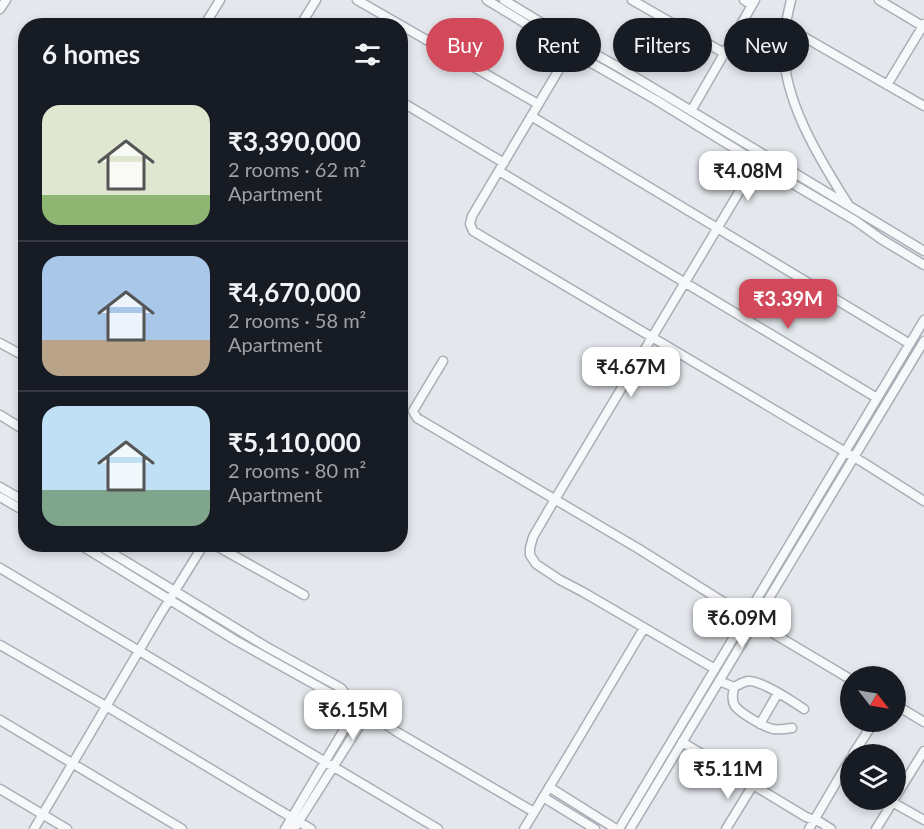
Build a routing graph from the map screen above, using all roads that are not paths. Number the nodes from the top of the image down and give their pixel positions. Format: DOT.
graph roads {
  1 [pos="6,0"];
  2 [pos="220,0"];
  3 [pos="316,0"];
  4 [pos="357,0"];
  5 [pos="487,0"];
  6 [pos="632,0"];
  7 [pos="791,0"];
  8 [pos="879,0"];
  9 [pos="510,2"];
  10 [pos="750,2"];
  11 [pos="0,9"];
  12 [pos="209,18"];
  13 [pos="305,18"];
  14 [pos="388,18"];
  15 [pos="516,18"];
  16 [pos="742,18"];
  17 [pos="787,18"];
  18 [pos="924,26"];
  19 [pos="408,29"];
  20 [pos="809,40"];
  21 [pos="724,53"];
  22 [pos="601,69"];
  23 [pos="557,72"];
  24 [pos="786,72"];
  25 [pos="887,85"];
  26 [pos="538,104"];
  27 [pos="408,106"];
  28 [pos="924,106"];
  29 [pos="691,111"];
  30 [pos="531,116"];
  31 [pos="757,162"];
  32 [pos="504,163"];
  33 [pos="499,171"];
  34 [pos="849,206"];
  35 [pos="856,221"];
  36 [pos="718,228"];
  37 [pos="924,251"];
  38 [pos="924,265"];
  39 [pos="685,283"];
  40 [pos="924,320"];
  41 [pos="651,337"];
  42 [pos="924,341"];
  43 [pos="0,343"];
  44 [pos="910,344"];
  45 [pos="18,353"];
  46 [pos="442,361"];
  47 [pos="877,399"];
  48 [pos="0,415"];
  49 [pos="18,426"];
  50 [pos="845,452"];
  51 [pos="854,457"];
  52 [pos="0,487"];
  53 [pos="0,497"];
  54 [pos="18,497"];
  55 [pos="555,499"];
  56 [pos="924,501"];
  57 [pos="18,507"];
  58 [pos="94,552"];
  59 [pos="109,552"];
  60 [pos="199,552"];
  61 [pos="227,552"];
  62 [pos="0,568"];
  63 [pos="173,595"];
  64 [pos="304,595"];
  65 [pos="746,616"];
  66 [pos="755,621"];
  67 [pos="644,628"];
  68 [pos="0,645"];
  69 [pos="139,652"];
  70 [pos="715,669"];
  71 [pos="840,673"];
  72 [pos="719,681"];
  73 [pos="734,687"];
  74 [pos="778,693"];
  75 [pos="355,703"];
  76 [pos="107,706"];
  77 [pos="804,709"];
  78 [pos="906,711"];
  79 [pos="368,712"];
  80 [pos="0,720"];
  81 [pos="924,722"];
  82 [pos="760,724"];
  83 [pos="792,728"];
  84 [pos="682,742"];
  85 [pos="924,751"];
  86 [pos="73,763"];
  87 [pos="329,764"];
  88 [pos="840,776"];
  89 [pos="906,780"];
  90 [pos="753,785"];
  91 [pos="549,787"];
  92 [pos="0,789"];
  93 [pos="543,797"];
  94 [pos="906,807"];
  95 [pos="887,810"];
  96 [pos="534,812"];
  97 [pos="43,815"];
  98 [pos="814,820"];
  99 [pos="924,820"];
  100 [pos="295,822"];
  101 [pos="34,829"];
  102 [pos="67,829"];
  103 [pos="182,829"];
  104 [pos="285,829"];
  105 [pos="311,829"];
  106 [pos="438,829"];
  107 [pos="524,829"];
  108 [pos="595,829"];
  109 [pos="617,829"];
  110 [pos="630,829"];
  111 [pos="726,829"];
  112 [pos="809,829"];
  113 [pos="831,829"];
  114 [pos="876,829"];
  1 -- 11 [label="street"];
  2 -- 12 [label="street"];
  3 -- 13 [label="street"];
  4 -- 14 [label="street"];
  5 -- 15 [label="street"];
  6 -- 21 [label="street"];
  7 -- 17 [label="street"];
  8 -- 18 [label="street"];
  9 -- 29 [label="street"];
  10 -- 16 [label="street"];
  18 -- 25 [label="street"];
  19 -- 26 [label="street"];
  20 -- 25 [label="street"];
  21 -- 29 [label="street"];
  22 -- 31 [label="street"];
  23 -- 26 [label="street"];
  24 -- 34 [label="street"];
  25 -- 28 [label="street"];
  26 -- 30 [label="street"];
  27 -- 32 [label="street"];
  29 -- 34 [label="street"];
  30 -- 32 [label="street"];
  30 -- 36 [label="street"];
  31 -- 35 [label="street"];
  31 -- 36 [label="street"];
  32 -- 33 [label="street"];
  33 -- 39 [label="street"];
  33 -- 41 [label="street"];
  34 -- 35 [label="street"];
  34 -- 37 [label="street"];
  35 -- 38 [label="street"];
  36 -- 39 [label="street"];
  36 -- 44 [label="street"];
  39 -- 41 [label="street"];
  39 -- 47 [label="street"];
  40 -- 44 [label="street"];
  41 -- 50 [label="street"];
  41 -- 55 [label="street"];
  42 -- 51 [label="street"];
  43 -- 45 [label="street"];
  44 -- 47 [label="street"];
  46 -- 55 [label="street"];
  47 -- 50 [label="street"];
  48 -- 49 [label="street"];
  50 -- 51 [label="street"];
  50 -- 65 [label="street"];
  51 -- 56 [label="street"];
  51 -- 66 [label="street"];
  52 -- 54 [label="street"];
  53 -- 57 [label="street"];
  55 -- 65 [label="street"];
  55 -- 67 [label="street"];
  58 -- 63 [label="street"];
  59 -- 63 [label="street"];
  60 -- 63 [label="street"];
  61 -- 64 [label="street"];
  62 -- 69 [label="street"];
  63 -- 69 [label="street"];
  63 -- 75 [label="street"];
  65 -- 66 [label="street"];
  65 -- 70 [label="street"];
  66 -- 71 [label="street"];
  66 -- 72 [label="street"];
  67 -- 70 [label="street"];
  67 -- 91 [label="street"];
  68 -- 76 [label="street"];
  69 -- 76 [label="street"];
  69 -- 87 [label="street"];
  70 -- 109 [label="street"];
  72 -- 73 [label="street"];
  72 -- 84 [label="street"];
  73 -- 74 [label="street"];
  73 -- 82 [label="street"];
  74 -- 77 [label="street"];
  74 -- 82 [label="street"];
  75 -- 79 [label="street"];
  75 -- 87 [label="street"];
  76 -- 86 [label="street"];
  76 -- 100 [label="street"];
  78 -- 81 [label="street"];
  79 -- 87 [label="street"];
  79 -- 96 [label="street"];
  80 -- 86 [label="street"];
  82 -- 83 [label="street"];
  84 -- 90 [label="street"];
  84 -- 110 [label="street"];
  85 -- 89 [label="street"];
  86 -- 97 [label="street"];
  86 -- 103 [label="street"];
  87 -- 100 [label="street"];
  87 -- 106 [label="street"];
  88 -- 98 [label="street"];
  90 -- 98 [label="street"];
  90 -- 111 [label="street"];
  91 -- 93 [label="street"];
  91 -- 109 [label="street"];
  92 -- 97 [label="street"];
  93 -- 96 [label="street"];
  93 -- 108 [label="street"];
  94 -- 99 [label="street"];
  95 -- 114 [label="street"];
  96 -- 107 [label="street"];
  97 -- 101 [label="street"];
  97 -- 102 [label="street"];
  98 -- 112 [label="street"];
  98 -- 113 [label="street"];
  100 -- 104 [label="street"];
  100 -- 105 [label="street"];
}
